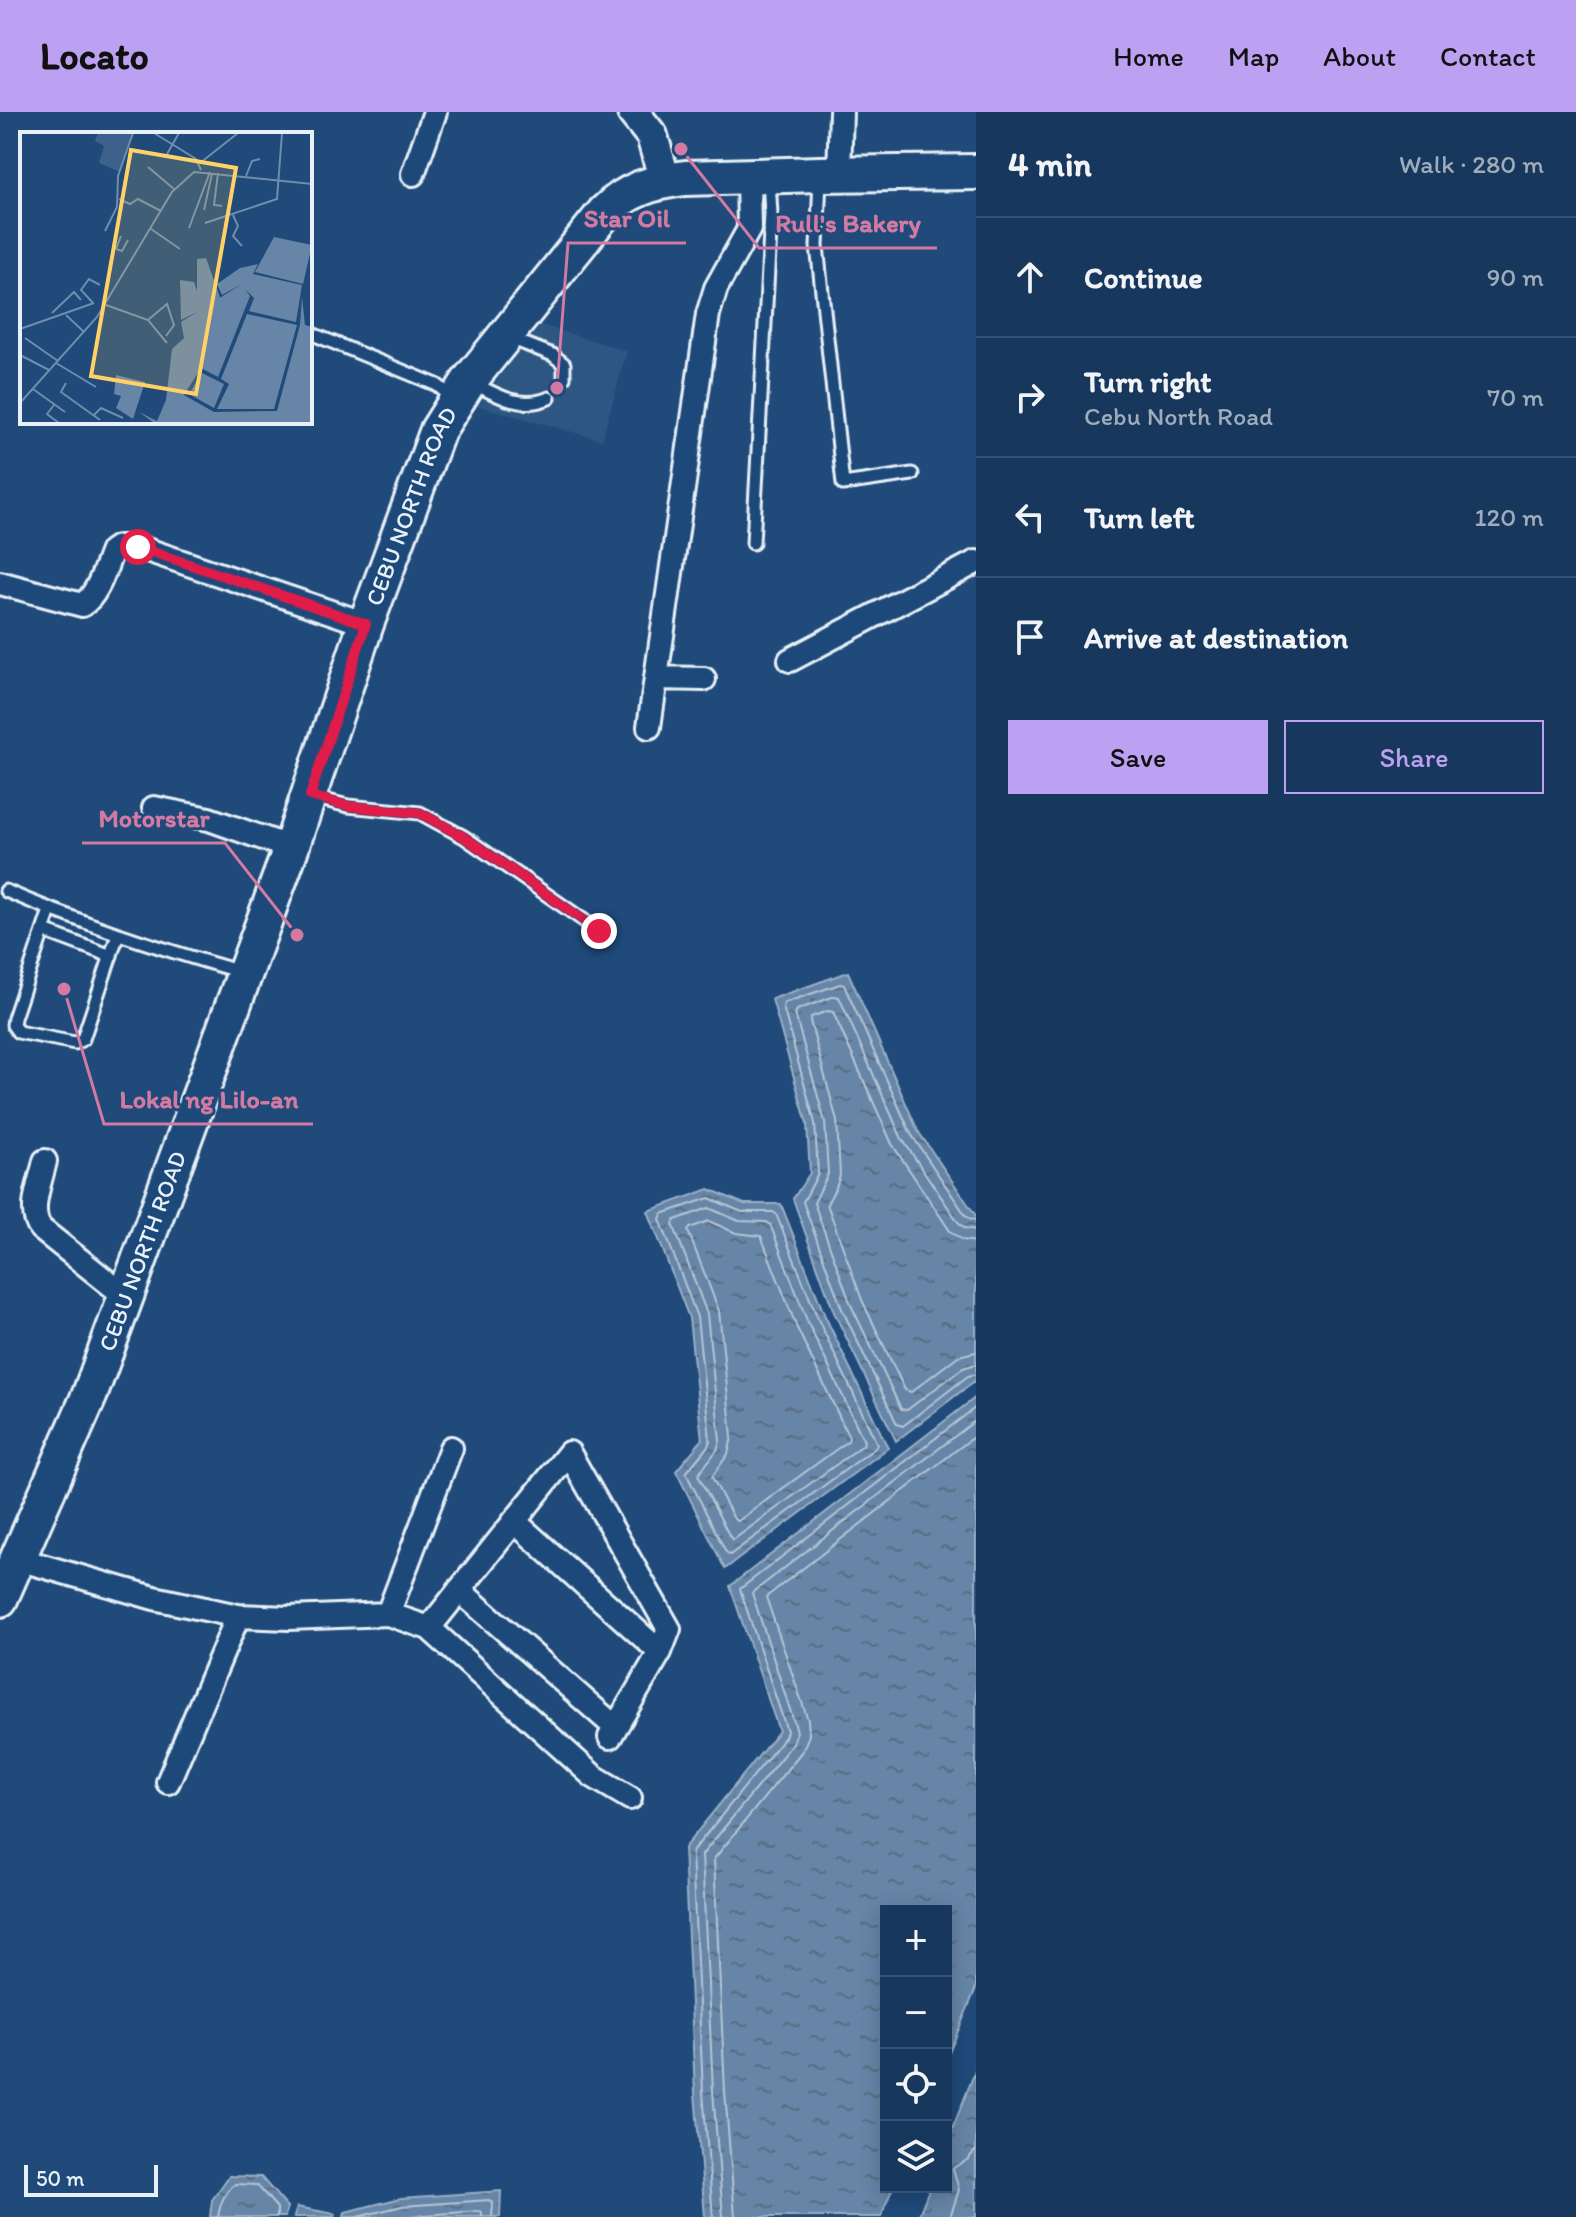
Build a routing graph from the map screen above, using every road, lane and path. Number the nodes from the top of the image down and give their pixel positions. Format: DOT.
graph roads {
  1 [pos="435,112"];
  2 [pos="841,112"];
  3 [pos="642,115"];
  4 [pos="976,172"];
  5 [pos="830,173"];
  6 [pos="413,174"];
  7 [pos="758,176"];
  8 [pos="665,181"];
  9 [pos="312,334"];
  10 [pos="505,335"];
  11 [pos="564,378"];
  12 [pos="462,391"];
  13 [pos="549,398"];
  14 [pos="912,474"];
  15 [pos="753,543"];
  16 [pos="976,562"];
  17 [pos="0,583"];
  18 [pos="366,624"];
  19 [pos="790,660"];
  20 [pos="656,678"];
  21 [pos="704,679"];
  22 [pos="649,727"];
  23 [pos="310,796"];
  24 [pos="154,808"];
  25 [pos="291,848"];
  26 [pos="6,891"];
  27 [pos="50,910"];
  28 [pos="44,931"];
  29 [pos="599,931"];
  30 [pos="118,934"];
  31 [pos="111,956"];
  32 [pos="246,973"];
  33 [pos="45,1161"];
  34 [pos="125,1296"];
  35 [pos="451,1448"];
  36 [pos="514,1521"];
  37 [pos="18,1559"];
  38 [pos="459,1590"];
  39 [pos="1,1593"];
  40 [pos="388,1614"];
  41 [pos="238,1616"];
  42 [pos="429,1628"];
  43 [pos="660,1652"];
  44 [pos="168,1782"];
  45 [pos="630,1798"];
  1 -- 6 [label="street"];
  2 -- 5 [label="street"];
  3 -- 8 [label="street"];
  4 -- 5 [label="main road, CEBU NORTH ROAD"];
  5 -- 7 [label="main road, CEBU NORTH ROAD"];
  5 -- 14 [label="lane"];
  7 -- 8 [label="main road, CEBU NORTH ROAD"];
  7 -- 15 [label="lane"];
  7 -- 20 [label="street"];
  8 -- 10 [label="main road, CEBU NORTH ROAD"];
  9 -- 12 [label="lane"];
  10 -- 11 [label="lane"];
  10 -- 12 [label="main road, CEBU NORTH ROAD"];
  12 -- 13 [label="lane"];
  12 -- 18 [label="main road, CEBU NORTH ROAD"];
  16 -- 19 [label="street"];
  17 -- 18 [label="street"];
  18 -- 23 [label="main road, CEBU NORTH ROAD"];
  20 -- 21 [label="street"];
  20 -- 22 [label="street"];
  23 -- 25 [label="main road, CEBU NORTH ROAD"];
  23 -- 29 [label="lane"];
  24 -- 25 [label="street"];
  25 -- 32 [label="main road, CEBU NORTH ROAD"];
  26 -- 27 [label="lane"];
  27 -- 28 [label="lane"];
  27 -- 30 [label="lane"];
  28 -- 31 [label="lane"];
  28 -- 31 [label="lane"];
  30 -- 31 [label="lane"];
  30 -- 32 [label="lane"];
  32 -- 34 [label="main road, CEBU NORTH ROAD"];
  33 -- 34 [label="street"];
  34 -- 37 [label="main road, CEBU NORTH ROAD"];
  35 -- 40 [label="street"];
  36 -- 38 [label="street"];
  36 -- 43 [label="street"];
  36 -- 43 [label="street"];
  37 -- 39 [label="main road, CEBU NORTH ROAD"];
  37 -- 41 [label="street"];
  38 -- 42 [label="street"];
  38 -- 43 [label="street"];
  40 -- 41 [label="street"];
  40 -- 42 [label="street"];
  41 -- 44 [label="street"];
  42 -- 45 [label="street"];
}
